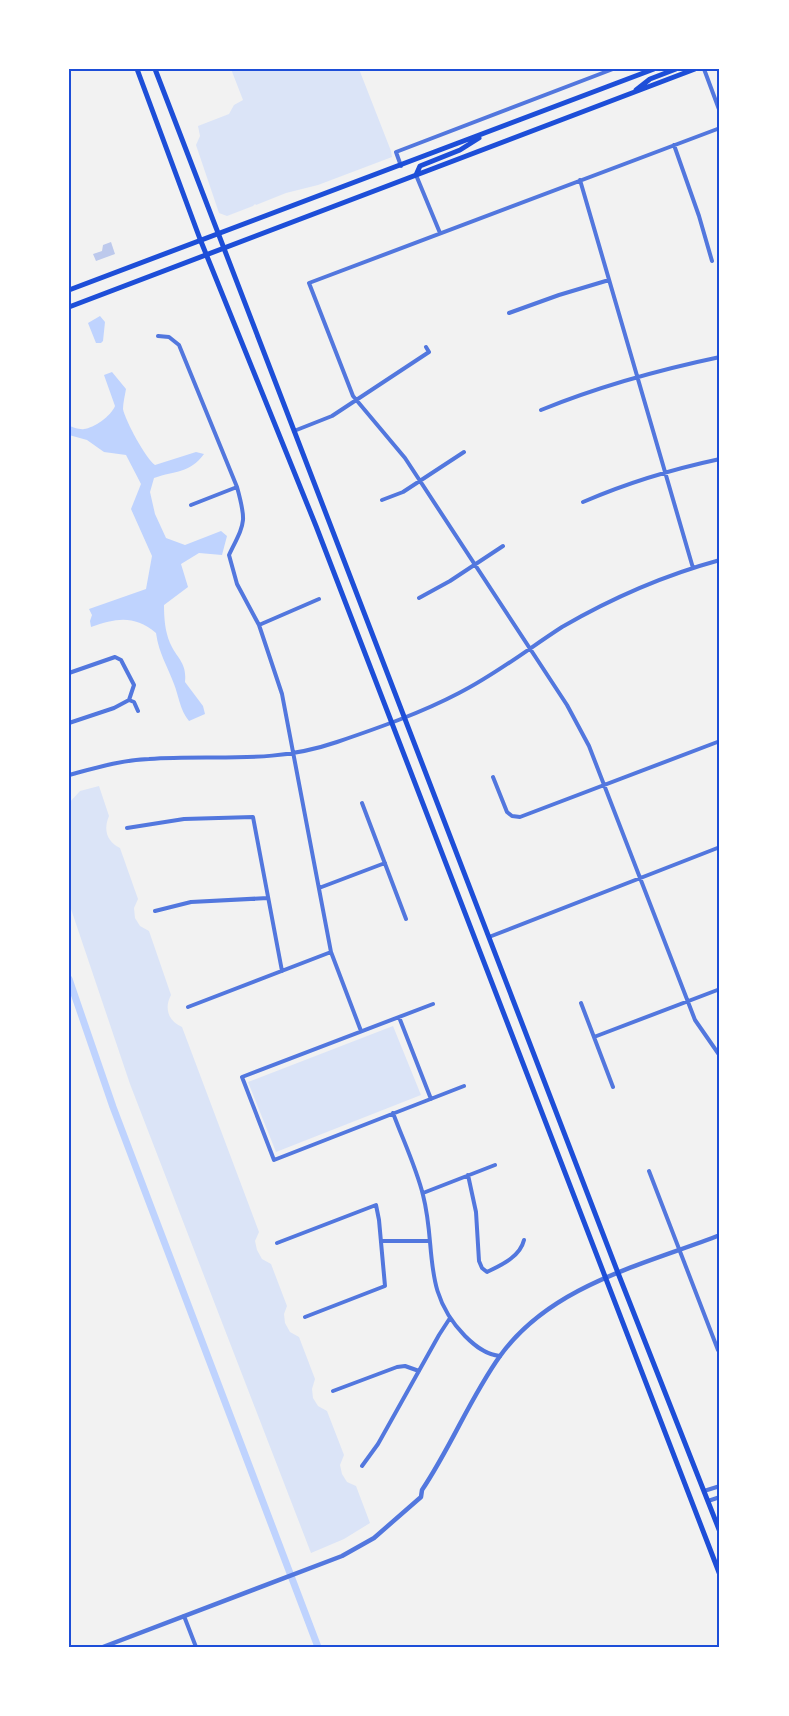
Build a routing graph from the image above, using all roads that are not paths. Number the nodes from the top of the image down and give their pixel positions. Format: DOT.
graph roads {
  1 [pos="137,69"];
  2 [pos="155,69"];
  3 [pos="613,69"];
  4 [pos="654,69"];
  5 [pos="676,69"];
  6 [pos="695,69"];
  7 [pos="704,69"];
  8 [pos="630,94"];
  9 [pos="720,112"];
  10 [pos="720,128"];
  11 [pos="488,133"];
  12 [pos="674,145"];
  13 [pos="401,166"];
  14 [pos="416,175"];
  15 [pos="580,180"];
  16 [pos="217,233"];
  17 [pos="440,233"];
  18 [pos="201,239"];
  19 [pos="223,249"];
  20 [pos="207,255"];
  21 [pos="712,261"];
  22 [pos="609,280"];
  23 [pos="69,290"];
  24 [pos="69,307"];
  25 [pos="509,313"];
  26 [pos="158,336"];
  27 [pos="426,347"];
  28 [pos="720,357"];
  29 [pos="637,376"];
  30 [pos="356,401"];
  31 [pos="541,410"];
  32 [pos="294,432"];
  33 [pos="464,452"];
  34 [pos="720,459"];
  35 [pos="665,472"];
  36 [pos="420,481"];
  37 [pos="237,487"];
  38 [pos="382,500"];
  39 [pos="583,502"];
  40 [pos="191,505"];
  41 [pos="503,546"];
  42 [pos="720,560"];
  43 [pos="475,564"];
  44 [pos="693,568"];
  45 [pos="419,598"];
  46 [pos="319,599"];
  47 [pos="259,625"];
  48 [pos="530,648"];
  49 [pos="69,673"];
  50 [pos="129,700"];
  51 [pos="138,711"];
  52 [pos="404,716"];
  53 [pos="392,722"];
  54 [pos="69,723"];
  55 [pos="720,741"];
  56 [pos="293,753"];
  57 [pos="69,775"];
  58 [pos="493,777"];
  59 [pos="604,784"];
  60 [pos="362,803"];
  61 [pos="127,828"];
  62 [pos="720,847"];
  63 [pos="385,863"];
  64 [pos="640,878"];
  65 [pos="319,888"];
  66 [pos="268,898"];
  67 [pos="155,911"];
  68 [pos="406,919"];
  69 [pos="489,937"];
  70 [pos="331,952"];
  71 [pos="282,971"];
  72 [pos="720,989"];
  73 [pos="688,1001"];
  74 [pos="433,1004"];
  75 [pos="581,1004"];
  76 [pos="188,1007"];
  77 [pos="399,1017"];
  78 [pos="361,1031"];
  79 [pos="594,1038"];
  80 [pos="720,1056"];
  81 [pos="464,1086"];
  82 [pos="613,1087"];
  83 [pos="431,1099"];
  84 [pos="393,1113"];
  85 [pos="495,1165"];
  86 [pos="649,1171"];
  87 [pos="468,1175"];
  88 [pos="423,1193"];
  89 [pos="720,1235"];
  90 [pos="524,1240"];
  91 [pos="381,1241"];
  92 [pos="429,1241"];
  93 [pos="277,1243"];
  94 [pos="680,1251"];
  95 [pos="618,1273"];
  96 [pos="606,1278"];
  97 [pos="305,1317"];
  98 [pos="450,1318"];
  99 [pos="719,1349"];
  100 [pos="500,1356"];
  101 [pos="419,1371"];
  102 [pos="333,1391"];
  103 [pos="362,1466"];
  104 [pos="720,1486"];
  105 [pos="704,1491"];
  106 [pos="720,1497"];
  107 [pos="708,1501"];
  108 [pos="720,1532"];
  109 [pos="720,1575"];
  110 [pos="184,1616"];
  111 [pos="103,1647"];
  112 [pos="196,1647"];
  1 -- 18 [label="main road"];
  2 -- 16 [label="main road"];
  3 -- 13 [label="street"];
  4 -- 11 [label="main road"];
  5 -- 8 [label="main road"];
  6 -- 8 [label="main road"];
  7 -- 9 [label="street"];
  8 -- 14 [label="main road"];
  10 -- 12 [label="street"];
  11 -- 13 [label="main road"];
  11 -- 14 [label="main road"];
  12 -- 15 [label="street"];
  12 -- 21 [label="street"];
  13 -- 16 [label="main road"];
  14 -- 17 [label="street"];
  14 -- 19 [label="main road"];
  15 -- 17 [label="street"];
  15 -- 22 [label="street"];
  16 -- 18 [label="main road"];
  16 -- 19 [label="main road"];
  17 -- 30 [label="street"];
  18 -- 20 [label="main road"];
  18 -- 23 [label="main road"];
  19 -- 20 [label="main road"];
  19 -- 32 [label="main road"];
  20 -- 24 [label="main road"];
  20 -- 53 [label="main road"];
  22 -- 25 [label="street"];
  22 -- 29 [label="street"];
  26 -- 37 [label="street"];
  27 -- 30 [label="street"];
  28 -- 29 [label="street"];
  29 -- 31 [label="street"];
  29 -- 35 [label="street"];
  30 -- 32 [label="street"];
  30 -- 36 [label="street"];
  32 -- 52 [label="main road"];
  33 -- 36 [label="street"];
  34 -- 35 [label="street"];
  35 -- 39 [label="street"];
  35 -- 44 [label="street"];
  36 -- 38 [label="street"];
  36 -- 43 [label="street"];
  37 -- 40 [label="street"];
  37 -- 47 [label="street"];
  41 -- 43 [label="street"];
  42 -- 44 [label="street"];
  43 -- 45 [label="street"];
  43 -- 48 [label="street"];
  44 -- 48 [label="street"];
  46 -- 47 [label="street"];
  47 -- 56 [label="street"];
  48 -- 52 [label="street"];
  48 -- 59 [label="street"];
  49 -- 50 [label="street"];
  50 -- 51 [label="street"];
  50 -- 54 [label="street"];
  52 -- 53 [label="street"];
  52 -- 69 [label="main road"];
  53 -- 56 [label="street"];
  53 -- 96 [label="main road"];
  55 -- 59 [label="street"];
  56 -- 57 [label="street"];
  56 -- 65 [label="street"];
  58 -- 59 [label="street"];
  59 -- 64 [label="street"];
  60 -- 63 [label="street"];
  61 -- 66 [label="street"];
  62 -- 64 [label="street"];
  63 -- 65 [label="street"];
  63 -- 68 [label="street"];
  64 -- 69 [label="street"];
  64 -- 73 [label="street"];
  65 -- 70 [label="street"];
  66 -- 67 [label="street"];
  66 -- 71 [label="street"];
  69 -- 95 [label="main road"];
  70 -- 71 [label="street"];
  70 -- 78 [label="street"];
  71 -- 76 [label="street"];
  72 -- 73 [label="street"];
  73 -- 79 [label="street"];
  73 -- 80 [label="street"];
  74 -- 77 [label="street"];
  75 -- 79 [label="street"];
  77 -- 78 [label="street"];
  77 -- 83 [label="street"];
  78 -- 84 [label="street"];
  79 -- 82 [label="street"];
  81 -- 83 [label="street"];
  83 -- 84 [label="street"];
  84 -- 88 [label="street"];
  85 -- 87 [label="street"];
  86 -- 94 [label="street"];
  87 -- 88 [label="street"];
  87 -- 90 [label="street"];
  88 -- 92 [label="street"];
  89 -- 94 [label="street"];
  91 -- 92 [label="street"];
  91 -- 93 [label="street"];
  91 -- 97 [label="street"];
  92 -- 98 [label="street"];
  94 -- 95 [label="street"];
  94 -- 99 [label="street"];
  95 -- 96 [label="street"];
  95 -- 105 [label="main road"];
  96 -- 100 [label="street"];
  96 -- 109 [label="main road"];
  98 -- 100 [label="street"];
  98 -- 101 [label="street"];
  100 -- 110 [label="street"];
  101 -- 102 [label="street"];
  101 -- 103 [label="street"];
  104 -- 105 [label="street"];
  105 -- 107 [label="main road"];
  106 -- 107 [label="street"];
  107 -- 108 [label="main road"];
  110 -- 111 [label="street"];
  110 -- 112 [label="street"];
}
